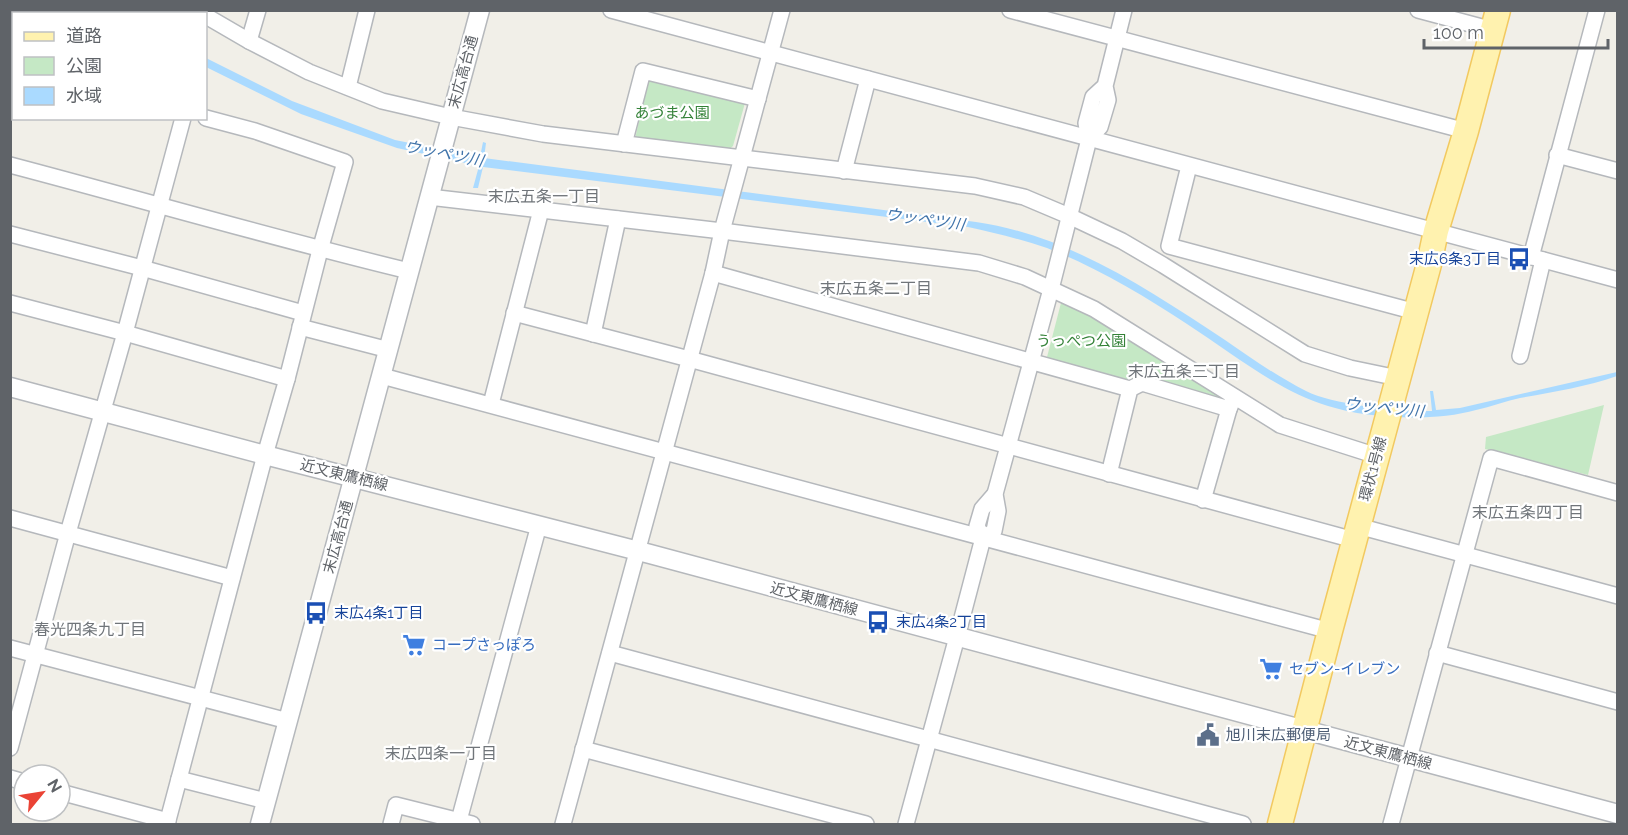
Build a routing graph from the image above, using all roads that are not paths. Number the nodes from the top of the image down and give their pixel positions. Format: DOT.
graph roads {
  1 [pos="258,10"];
  2 [pos="367,10"];
  3 [pos="480,10"];
  4 [pos="611,10"];
  5 [pos="782,10"];
  6 [pos="1010,10"];
  7 [pos="1124,10"];
  8 [pos="1418,10"];
  9 [pos="1597,10"];
  10 [pos="1043,15"];
  11 [pos="207,17"];
  12 [pos="1496,20"];
  13 [pos="1116,39"];
  14 [pos="249,41"];
  15 [pos="770,54"];
  16 [pos="868,80"];
  17 [pos="348,87"];
  18 [pos="758,99"];
  19 [pos="207,118"];
  20 [pos="182,120"];
  21 [pos="449,125"];
  22 [pos="1466,131"];
  23 [pos="1089,139"];
  24 [pos="624,144"];
  25 [pos="1557,155"];
  26 [pos="10,165"];
  27 [pos="740,165"];
  28 [pos="1189,166"];
  29 [pos="844,171"];
  30 [pos="1617,171"];
  31 [pos="432,188"];
  32 [pos="159,204"];
  33 [pos="541,210"];
  34 [pos="618,219"];
  35 [pos="1068,221"];
  36 [pos="724,225"];
  37 [pos="1436,231"];
  38 [pos="10,234"];
  39 [pos="1169,246"];
  40 [pos="320,250"];
  41 [pos="1537,258"];
  42 [pos="1163,265"];
  43 [pos="142,268"];
  44 [pos="409,271"];
  45 [pos="712,273"];
  46 [pos="1617,280"];
  47 [pos="1052,283"];
  48 [pos="10,303"];
  49 [pos="1416,312"];
  50 [pos="514,313"];
  51 [pos="302,320"];
  52 [pos="125,333"];
  53 [pos="593,334"];
  54 [pos="389,350"];
  55 [pos="1520,356"];
  56 [pos="689,359"];
  57 [pos="1031,361"];
  58 [pos="382,376"];
  59 [pos="287,379"];
  60 [pos="1396,384"];
  61 [pos="10,387"];
  62 [pos="1130,389"];
  63 [pos="1231,403"];
  64 [pos="490,404"];
  65 [pos="102,412"];
  66 [pos="1007,446"];
  67 [pos="1379,446"];
  68 [pos="663,452"];
  69 [pos="265,455"];
  70 [pos="1109,474"];
  71 [pos="354,477"];
  72 [pos="1617,493"];
  73 [pos="1203,500"];
  74 [pos="10,518"];
  75 [pos="539,525"];
  76 [pos="68,533"];
  77 [pos="1356,533"];
  78 [pos="983,538"];
  79 [pos="636,551"];
  80 [pos="1465,555"];
  81 [pos="232,578"];
  82 [pos="1617,596"];
  83 [pos="1330,631"];
  84 [pos="957,637"];
  85 [pos="10,648"];
  86 [pos="610,653"];
  87 [pos="1437,653"];
  88 [pos="36,654"];
  89 [pos="200,698"];
  90 [pos="1617,702"];
  91 [pos="288,721"];
  92 [pos="1304,729"];
  93 [pos="930,740"];
  94 [pos="10,748"];
  95 [pos="583,749"];
  96 [pos="1409,759"];
  97 [pos="179,779"];
  98 [pos="72,795"];
  99 [pos="266,801"];
  100 [pos="1617,814"];
  101 [pos="167,823"];
  102 [pos="463,823"];
  103 [pos="260,825"];
  104 [pos="391,825"];
  105 [pos="563,825"];
  106 [pos="866,825"];
  107 [pos="906,825"];
  108 [pos="1243,825"];
  109 [pos="1280,825"];
  110 [pos="1391,825"];
  1 -- 14 [label="street"];
  2 -- 17 [label="street"];
  3 -- 21 [label="street, 末広高台通"];
  4 -- 15 [label="street"];
  5 -- 15 [label="street"];
  6 -- 10 [label="street"];
  7 -- 13 [label="street"];
  8 -- 12 [label="street"];
  9 -- 25 [label="street"];
  10 -- 13 [label="street"];
  11 -- 14 [label="street"];
  12 -- 22 [label="main road, 環状1号線"];
  13 -- 22 [label="street"];
  13 -- 23 [label="street"];
  14 -- 17 [label="street"];
  15 -- 16 [label="street"];
  15 -- 18 [label="street"];
  16 -- 23 [label="street"];
  16 -- 29 [label="street"];
  17 -- 21 [label="street"];
  18 -- 24 [label="street"];
  18 -- 27 [label="street"];
  19 -- 40 [label="street"];
  20 -- 32 [label="street"];
  21 -- 24 [label="street"];
  21 -- 31 [label="street, 末広高台通"];
  22 -- 37 [label="main road, 環状1号線"];
  23 -- 28 [label="street"];
  23 -- 35 [label="street"];
  24 -- 27 [label="street"];
  25 -- 30 [label="street"];
  25 -- 41 [label="street"];
  26 -- 32 [label="street"];
  27 -- 29 [label="street"];
  27 -- 36 [label="street"];
  28 -- 37 [label="street"];
  28 -- 39 [label="street"];
  29 -- 35 [label="street"];
  31 -- 33 [label="street"];
  31 -- 44 [label="street, 末広高台通"];
  32 -- 40 [label="street"];
  32 -- 43 [label="street"];
  33 -- 34 [label="street"];
  33 -- 50 [label="street"];
  34 -- 36 [label="street"];
  34 -- 53 [label="street"];
  35 -- 42 [label="street"];
  35 -- 47 [label="street"];
  36 -- 45 [label="street"];
  36 -- 47 [label="street"];
  37 -- 41 [label="street"];
  37 -- 49 [label="main road, 環状1号線"];
  38 -- 43 [label="street"];
  39 -- 42 [label="street"];
  39 -- 49 [label="street"];
  40 -- 44 [label="street"];
  40 -- 51 [label="street"];
  41 -- 46 [label="street"];
  41 -- 55 [label="street"];
  42 -- 60 [label="street"];
  43 -- 51 [label="street"];
  43 -- 52 [label="street"];
  44 -- 54 [label="street, 末広高台通"];
  45 -- 56 [label="street"];
  45 -- 57 [label="street"];
  47 -- 57 [label="street"];
  47 -- 63 [label="street"];
  48 -- 52 [label="street"];
  49 -- 60 [label="main road, 環状1号線"];
  50 -- 53 [label="street"];
  50 -- 64 [label="street"];
  51 -- 54 [label="street"];
  51 -- 59 [label="street"];
  52 -- 59 [label="street"];
  52 -- 65 [label="street"];
  53 -- 56 [label="street"];
  54 -- 58 [label="street, 末広高台通"];
  56 -- 66 [label="street"];
  56 -- 68 [label="street"];
  57 -- 62 [label="street"];
  57 -- 66 [label="street"];
  58 -- 64 [label="street"];
  58 -- 71 [label="street, 末広高台通"];
  59 -- 69 [label="street"];
  60 -- 67 [label="main road, 環状1号線"];
  61 -- 65 [label="street, 近文東鷹栖線"];
  62 -- 63 [label="street"];
  62 -- 70 [label="street"];
  63 -- 67 [label="street"];
  63 -- 73 [label="street"];
  64 -- 68 [label="street"];
  65 -- 69 [label="street, 近文東鷹栖線"];
  65 -- 76 [label="street"];
  66 -- 70 [label="street"];
  66 -- 78 [label="street"];
  67 -- 77 [label="main road, 環状1号線"];
  68 -- 78 [label="street"];
  68 -- 79 [label="street"];
  69 -- 71 [label="street, 近文東鷹栖線"];
  69 -- 81 [label="street"];
  70 -- 73 [label="street"];
  71 -- 75 [label="street, 近文東鷹栖線"];
  71 -- 91 [label="street, 末広高台通"];
  72 -- 80 [label="street"];
  73 -- 77 [label="street"];
  74 -- 76 [label="street"];
  75 -- 79 [label="street, 近文東鷹栖線"];
  75 -- 102 [label="street"];
  76 -- 81 [label="street"];
  76 -- 88 [label="street"];
  77 -- 80 [label="street"];
  77 -- 83 [label="main road, 環状1号線"];
  78 -- 83 [label="street"];
  78 -- 84 [label="street"];
  79 -- 84 [label="street, 近文東鷹栖線"];
  79 -- 86 [label="street"];
  80 -- 82 [label="street"];
  80 -- 87 [label="street"];
  81 -- 89 [label="street"];
  83 -- 92 [label="main road, 環状1号線"];
  84 -- 92 [label="street, 近文東鷹栖線"];
  84 -- 93 [label="street"];
  85 -- 88 [label="street"];
  86 -- 93 [label="street"];
  86 -- 95 [label="street"];
  87 -- 90 [label="street"];
  87 -- 96 [label="street"];
  88 -- 89 [label="street"];
  88 -- 94 [label="street"];
  89 -- 91 [label="street"];
  89 -- 97 [label="street"];
  91 -- 99 [label="street, 末広高台通"];
  92 -- 96 [label="street, 近文東鷹栖線"];
  92 -- 109 [label="main road, 環状1号線"];
  93 -- 107 [label="street"];
  93 -- 108 [label="street"];
  95 -- 105 [label="street"];
  95 -- 106 [label="street"];
  96 -- 100 [label="street, 近文東鷹栖線"];
  96 -- 110 [label="street"];
  97 -- 99 [label="street"];
  97 -- 101 [label="street"];
  98 -- 101 [label="street"];
  99 -- 103 [label="street, 末広高台通"];
  102 -- 104 [label="street"];
}
